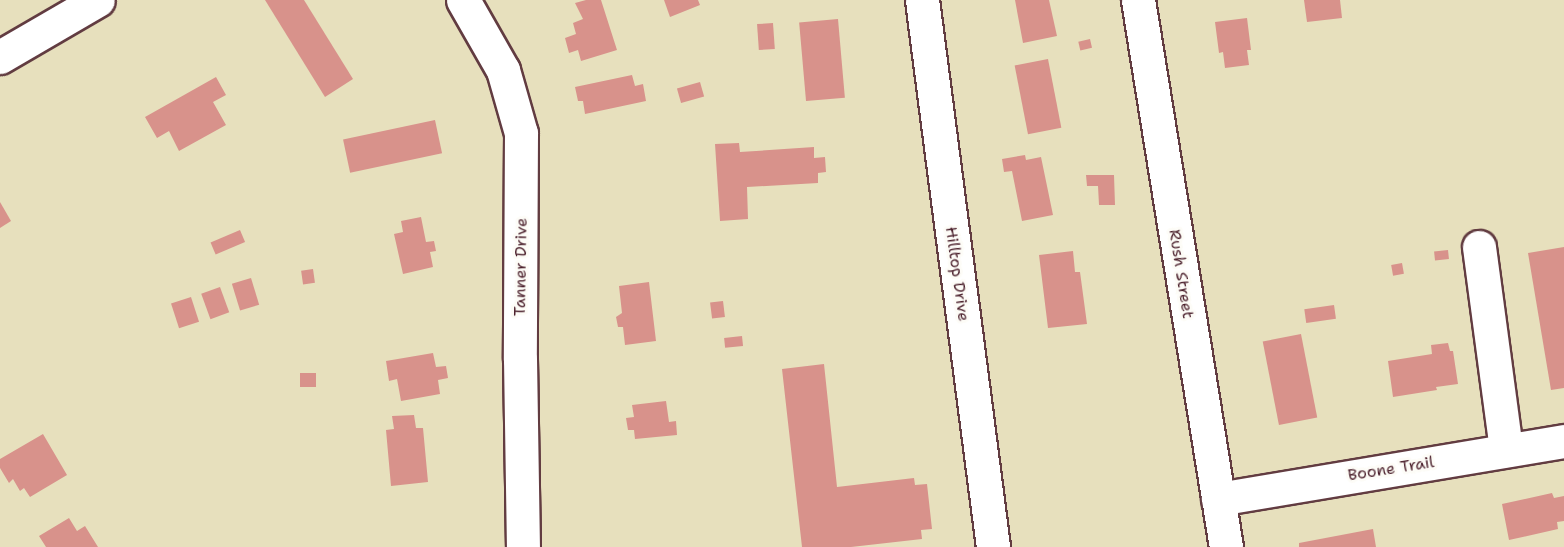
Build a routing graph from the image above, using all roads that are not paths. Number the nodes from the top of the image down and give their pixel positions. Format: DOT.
graph roads {
  1 [pos="98,0"];
  2 [pos="463,0"];
  3 [pos="922,0"];
  4 [pos="1138,0"];
  5 [pos="0,57"];
  6 [pos="1479,247"];
  7 [pos="1564,441"];
  8 [pos="1506,450"];
  9 [pos="1218,498"];
  10 [pos="523,547"];
  11 [pos="993,547"];
  12 [pos="1226,547"];
  1 -- 5 [label="street"];
  2 -- 10 [label="street, Tanner Drive"];
  3 -- 11 [label="street, Hilltop Drive"];
  4 -- 9 [label="street, Rush Street"];
  6 -- 8 [label="street"];
  7 -- 8 [label="street, Boone Trail"];
  8 -- 9 [label="street, Boone Trail"];
  9 -- 12 [label="street, Rush Street"];
}
